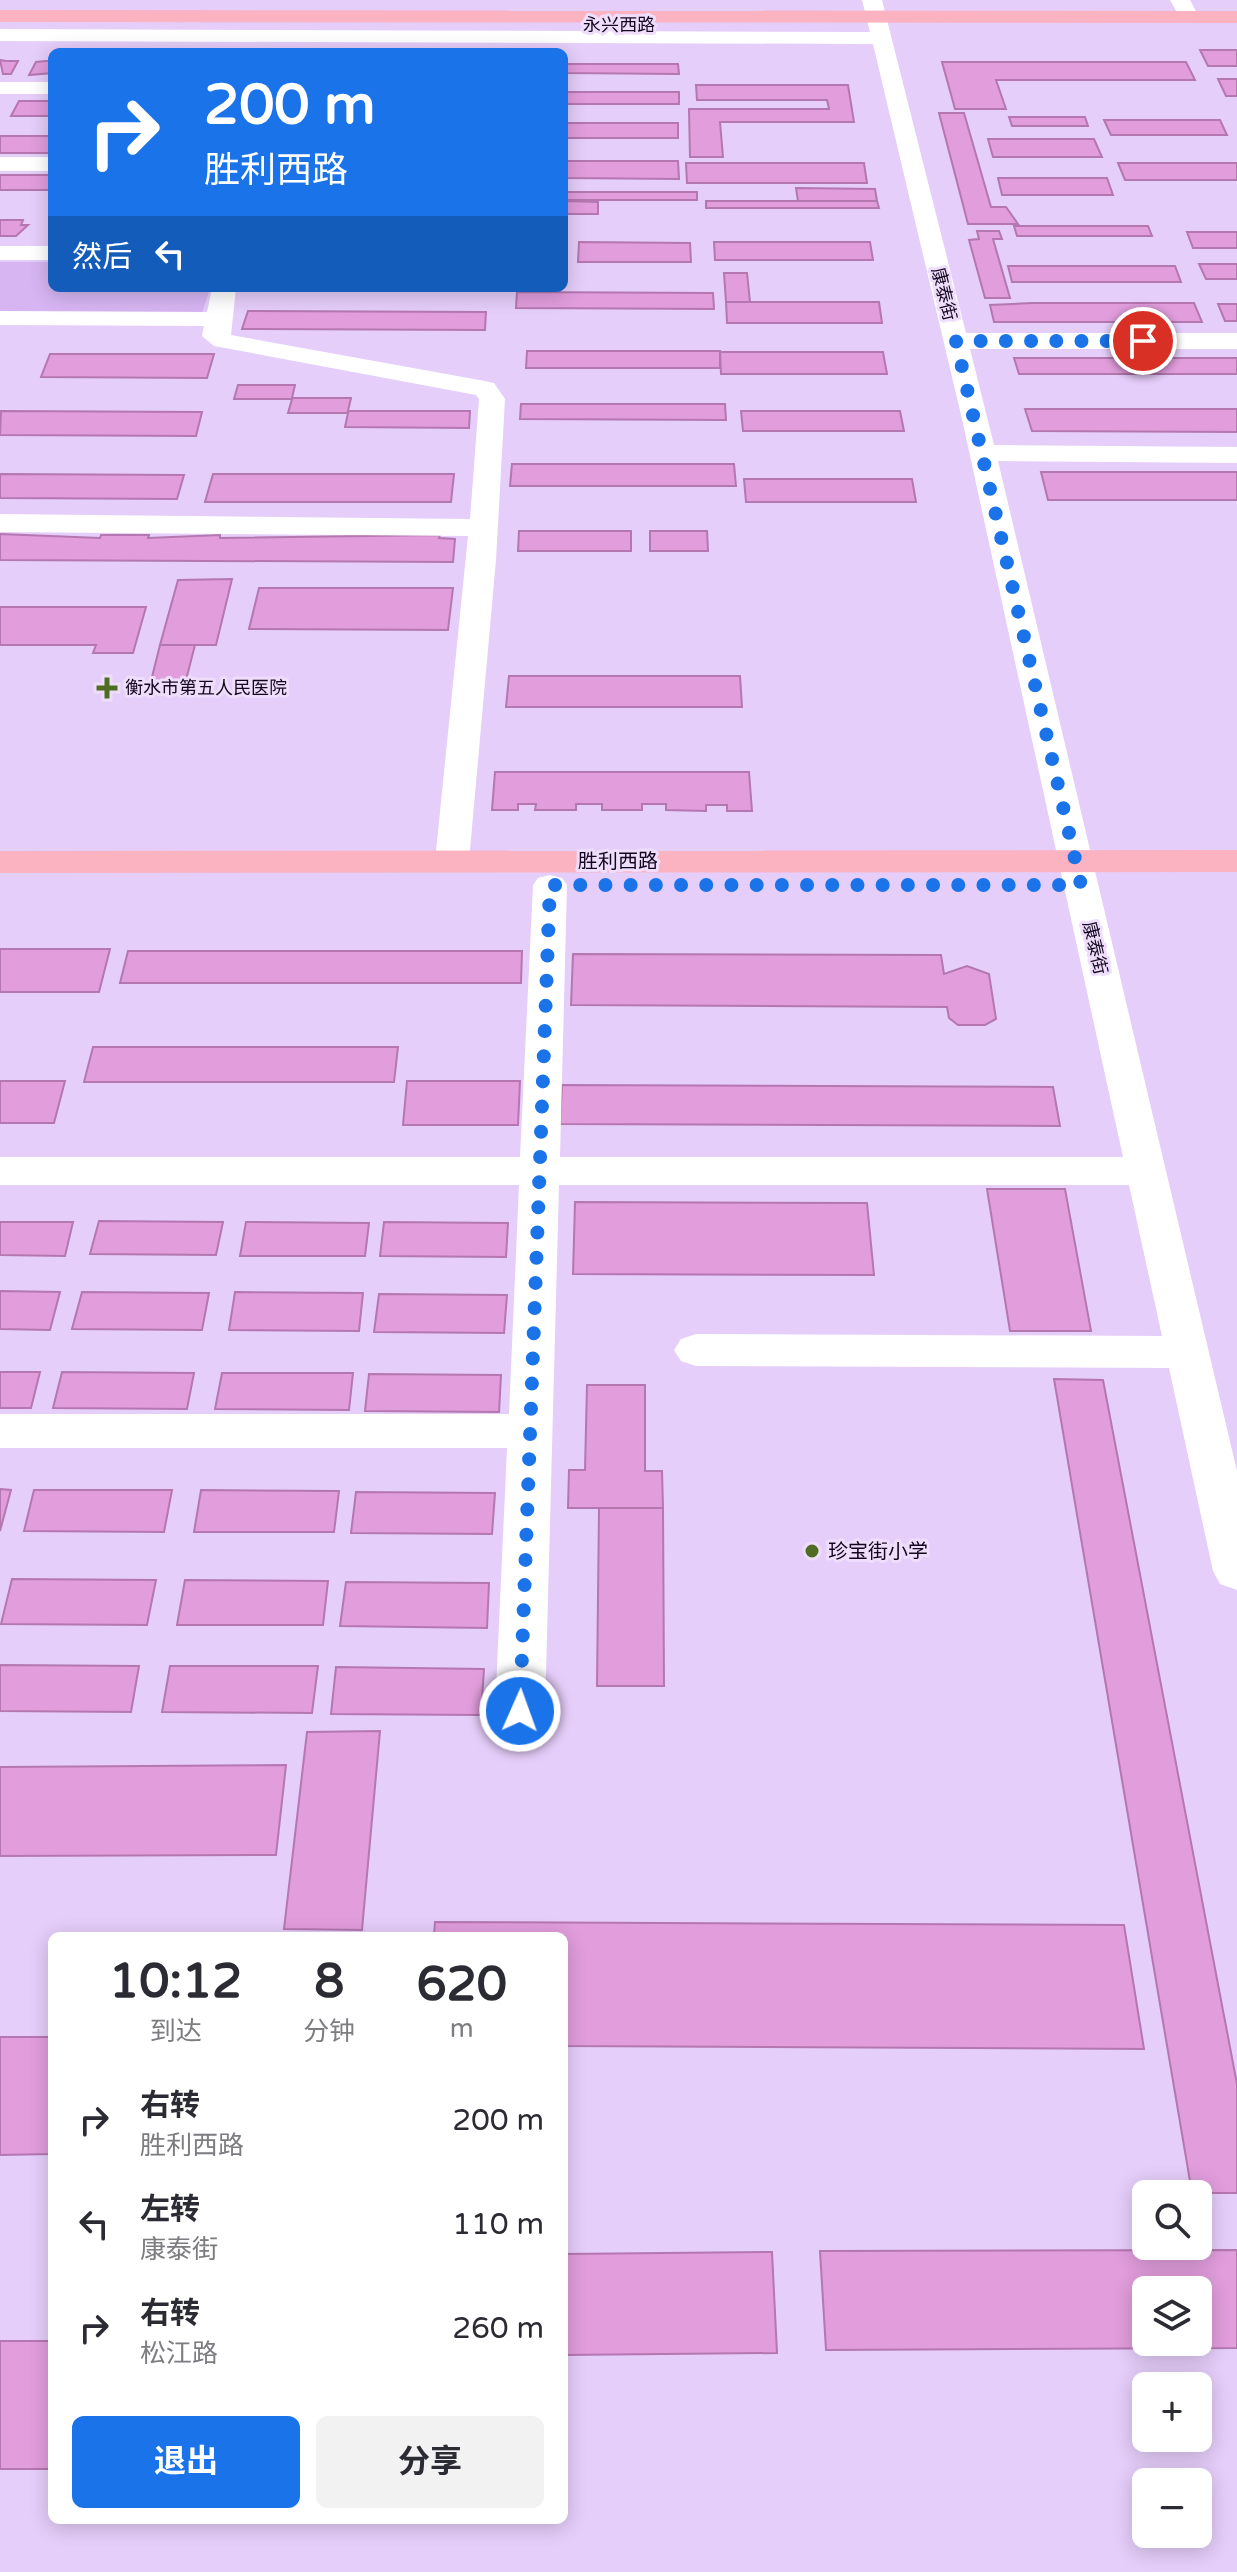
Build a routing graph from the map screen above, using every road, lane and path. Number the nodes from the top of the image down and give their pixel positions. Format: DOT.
graph roads {
  1 [pos="394,8"];
  2 [pos="1184,8"];
  3 [pos="0,16"];
  4 [pos="1237,17"];
  5 [pos="877,20"];
  6 [pos="0,25"];
  7 [pos="1237,25"];
  8 [pos="0,35"];
  9 [pos="298,44"];
  10 [pos="48,89"];
  11 [pos="7,94"];
  12 [pos="0,164"];
  13 [pos="48,164"];
  14 [pos="0,253"];
  15 [pos="48,253"];
  16 [pos="223,292"];
  17 [pos="0,318"];
  18 [pos="216,319"];
  19 [pos="956,341"];
  20 [pos="1237,341"];
  21 [pos="983,453"];
  22 [pos="1237,455"];
  23 [pos="0,523"];
  24 [pos="483,528"];
  25 [pos="452,861"];
  26 [pos="1237,861"];
  27 [pos="0,862"];
  28 [pos="1078,873"];
  29 [pos="0,884"];
  30 [pos="550,885"];
  31 [pos="1237,885"];
  32 [pos="0,1171"];
  33 [pos="540,1171"];
  34 [pos="1146,1171"];
  35 [pos="696,1350"];
  36 [pos="1187,1352"];
  37 [pos="0,1431"];
  38 [pos="530,1431"];
  39 [pos="1237,1571"];
  40 [pos="520,1711"];
  1 -- 3 [label="main road, 永兴西路"];
  1 -- 5 [label="main road, 永兴西路"];
  2 -- 4 [label="main road, 永兴西路"];
  2 -- 5 [label="main road, 永兴西路"];
  5 -- 6 [label="main road, 永兴西路"];
  5 -- 7 [label="main road, 永兴西路"];
  5 -- 9 [label="street"];
  5 -- 19 [label="street, 康泰街"];
  8 -- 9 [label="street"];
  10 -- 11 [label="street"];
  12 -- 13 [label="street"];
  14 -- 15 [label="street"];
  16 -- 18 [label="street"];
  17 -- 18 [label="street"];
  18 -- 24 [label="street"];
  19 -- 20 [label="street"];
  19 -- 21 [label="street, 康泰街"];
  21 -- 22 [label="street"];
  21 -- 28 [label="street, 康泰街"];
  23 -- 24 [label="street"];
  24 -- 25 [label="street"];
  25 -- 27 [label="main road, 胜利西路"];
  25 -- 28 [label="main road, 胜利西路"];
  26 -- 28 [label="main road, 胜利西路"];
  28 -- 30 [label="main road, 胜利西路"];
  28 -- 31 [label="main road, 胜利西路"];
  28 -- 34 [label="street, 康泰街"];
  29 -- 30 [label="main road, 胜利西路"];
  30 -- 33 [label="street"];
  32 -- 33 [label="street"];
  33 -- 34 [label="street"];
  33 -- 38 [label="street"];
  34 -- 36 [label="street, 康泰街"];
  35 -- 36 [label="street"];
  36 -- 39 [label="street, 康泰街"];
  37 -- 38 [label="street"];
  38 -- 40 [label="street"];
}
